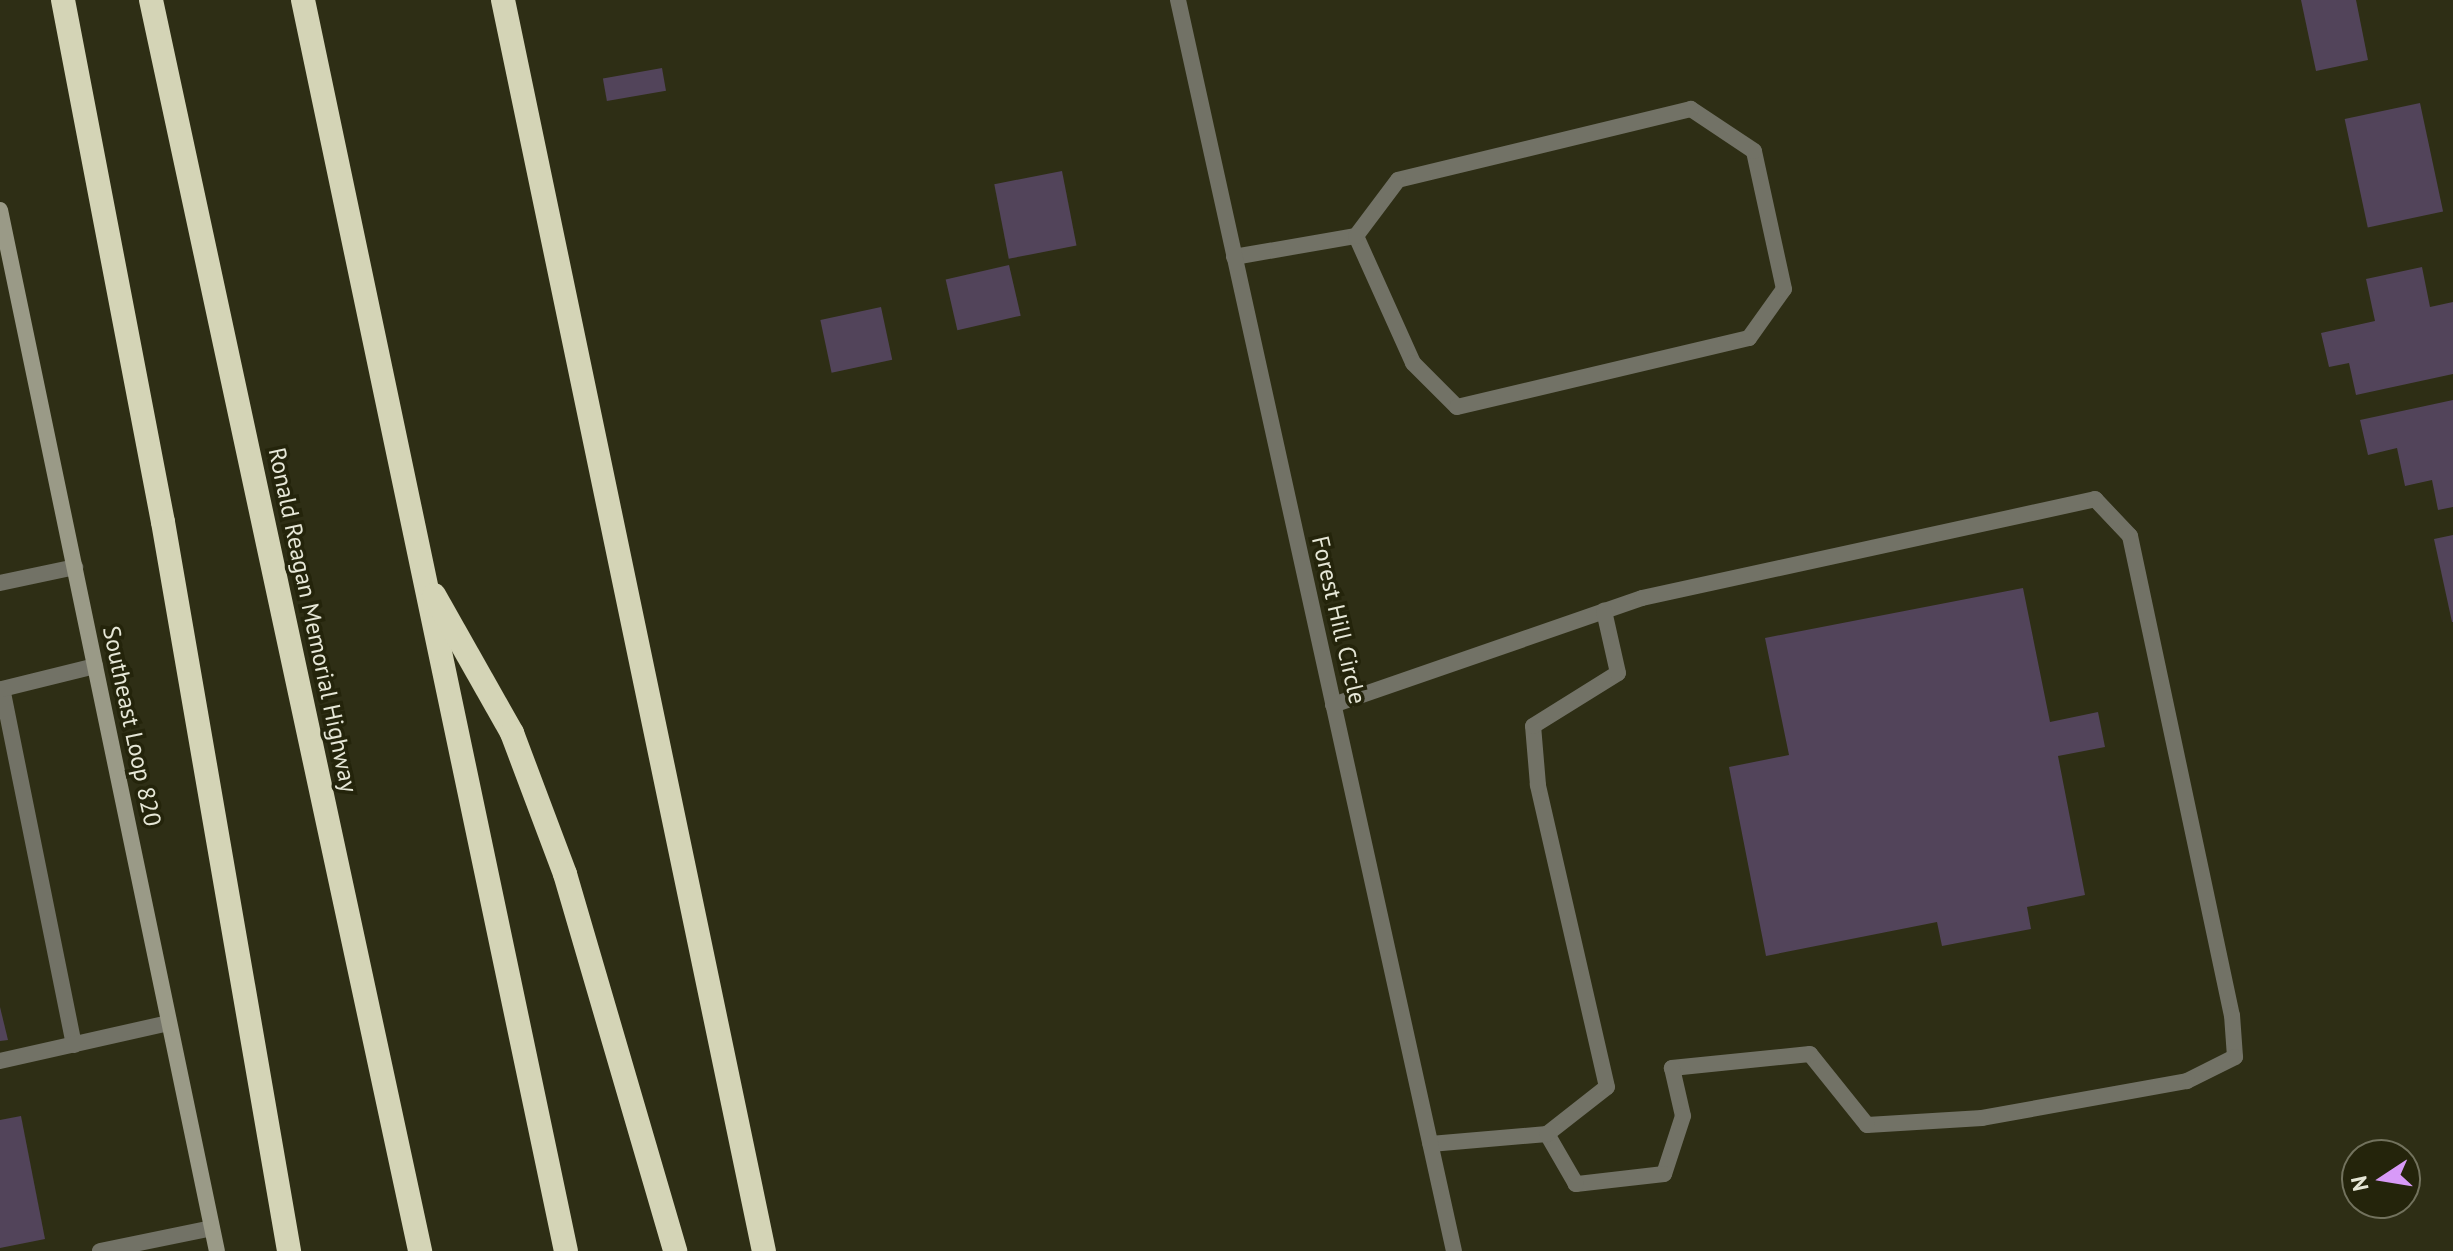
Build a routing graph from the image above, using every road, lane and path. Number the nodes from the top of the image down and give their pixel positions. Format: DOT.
graph roads {
  1 [pos="63,0"];
  2 [pos="151,0"];
  3 [pos="303,0"];
  4 [pos="503,0"];
  5 [pos="1178,0"];
  6 [pos="0,210"];
  7 [pos="1356,236"];
  8 [pos="1234,257"];
  9 [pos="75,567"];
  10 [pos="421,574"];
  11 [pos="0,583"];
  12 [pos="1604,611"];
  13 [pos="95,666"];
  14 [pos="1333,705"];
  15 [pos="168,1023"];
  16 [pos="74,1045"];
  17 [pos="0,1061"];
  18 [pos="1547,1134"];
  19 [pos="1430,1144"];
  20 [pos="212,1228"];
  21 [pos="100,1251"];
  22 [pos="217,1251"];
  23 [pos="289,1251"];
  24 [pos="420,1251"];
  25 [pos="566,1251"];
  26 [pos="675,1251"];
  27 [pos="764,1251"];
  28 [pos="1454,1251"];
  1 -- 23 [label="highway"];
  2 -- 24 [label="highway, Ronald Reagan Memorial Highway"];
  3 -- 10 [label="highway"];
  4 -- 27 [label="highway"];
  5 -- 8 [label="street, Forest Hill Circle"];
  6 -- 9 [label="main road, Southeast Loop 820"];
  7 -- 7 [label="street"];
  7 -- 8 [label="street"];
  8 -- 14 [label="street, Forest Hill Circle"];
  9 -- 11 [label="street"];
  9 -- 13 [label="main road, Southeast Loop 820"];
  10 -- 25 [label="highway"];
  10 -- 26 [label="highway"];
  12 -- 14 [label="street"];
  12 -- 18 [label="street"];
  12 -- 18 [label="street"];
  13 -- 15 [label="main road, Southeast Loop 820"];
  13 -- 16 [label="street"];
  14 -- 19 [label="street, Forest Hill Circle"];
  15 -- 16 [label="street"];
  15 -- 20 [label="main road, Southeast Loop 820"];
  16 -- 17 [label="street"];
  18 -- 19 [label="street"];
  19 -- 28 [label="street, Forest Hill Circle"];
  20 -- 21 [label="street"];
  20 -- 22 [label="main road, Southeast Loop 820"];
}
